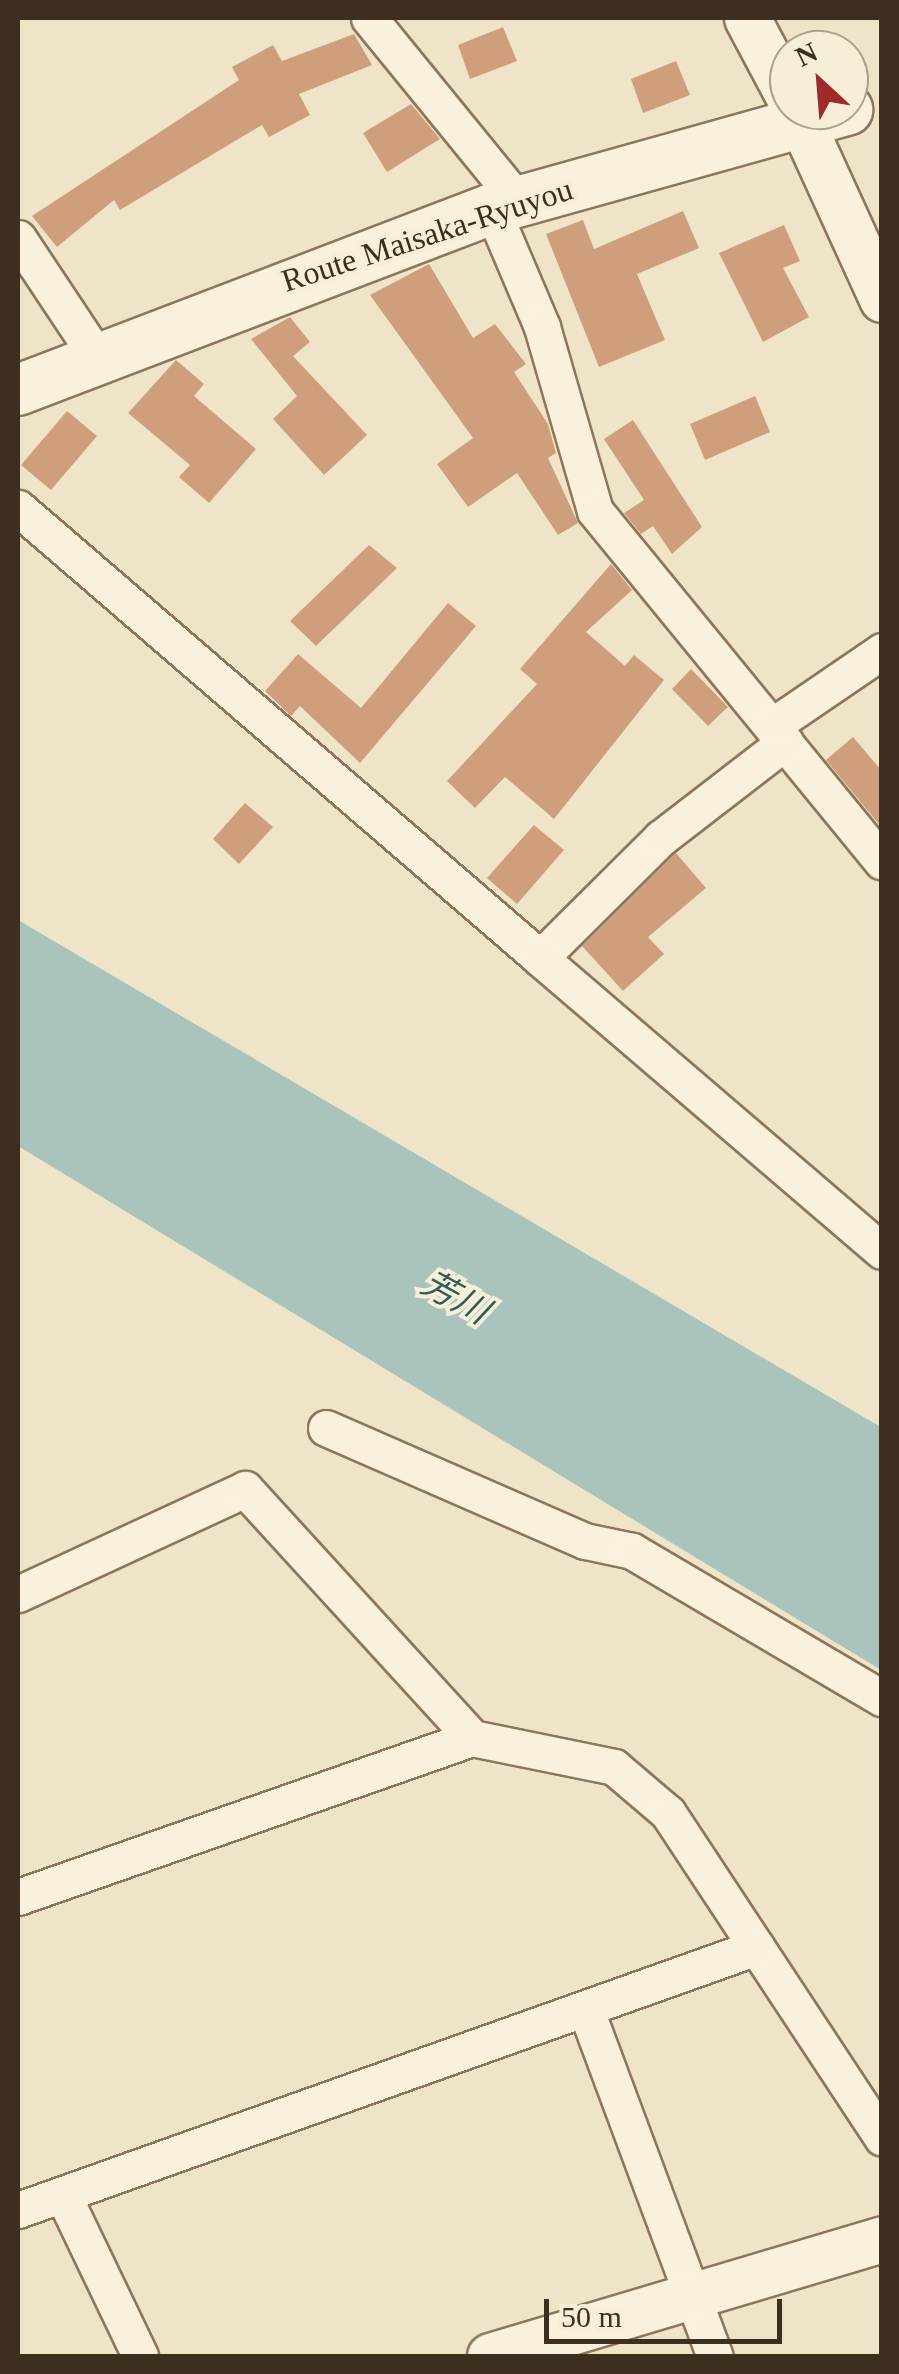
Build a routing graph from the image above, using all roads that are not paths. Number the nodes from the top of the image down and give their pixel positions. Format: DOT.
graph roads {
  1 [pos="369,18"];
  2 [pos="748,18"];
  3 [pos="769,46"];
  4 [pos="769,125"];
  5 [pos="824,130"];
  6 [pos="505,205"];
  7 [pos="18,238"];
  8 [pos="882,299"];
  9 [pos="95,354"];
  10 [pos="18,390"];
  11 [pos="18,508"];
  12 [pos="882,651"];
  13 [pos="778,734"];
  14 [pos="882,862"];
  15 [pos="540,958"];
  16 [pos="882,1251"];
  17 [pos="326,1428"];
  18 [pos="18,1594"];
  19 [pos="882,1698"];
  20 [pos="472,1738"];
  21 [pos="18,1897"];
  22 [pos="757,1947"];
  23 [pos="586,2010"];
  24 [pos="882,2138"];
  25 [pos="63,2194"];
  26 [pos="18,2210"];
  27 [pos="882,2238"];
  28 [pos="694,2290"];
  29 [pos="140,2356"];
  30 [pos="490,2356"];
  31 [pos="715,2356"];
  1 -- 6 [label="street"];
  2 -- 3 [label="street"];
  4 -- 6 [label="main road, Route Maisaka-Ryuyou"];
  5 -- 8 [label="street"];
  6 -- 9 [label="main road, Route Maisaka-Ryuyou"];
  6 -- 13 [label="street"];
  7 -- 9 [label="street"];
  9 -- 10 [label="main road, Route Maisaka-Ryuyou"];
  11 -- 15 [label="street"];
  12 -- 13 [label="street"];
  13 -- 14 [label="street"];
  13 -- 15 [label="street"];
  15 -- 16 [label="street"];
  17 -- 19 [label="street"];
  18 -- 20 [label="street"];
  20 -- 21 [label="street"];
  20 -- 22 [label="street"];
  22 -- 23 [label="street"];
  22 -- 24 [label="street"];
  23 -- 25 [label="street"];
  23 -- 28 [label="street"];
  25 -- 26 [label="street"];
  25 -- 29 [label="street"];
  27 -- 28 [label="street"];
  28 -- 30 [label="street"];
  28 -- 31 [label="street"];
}
